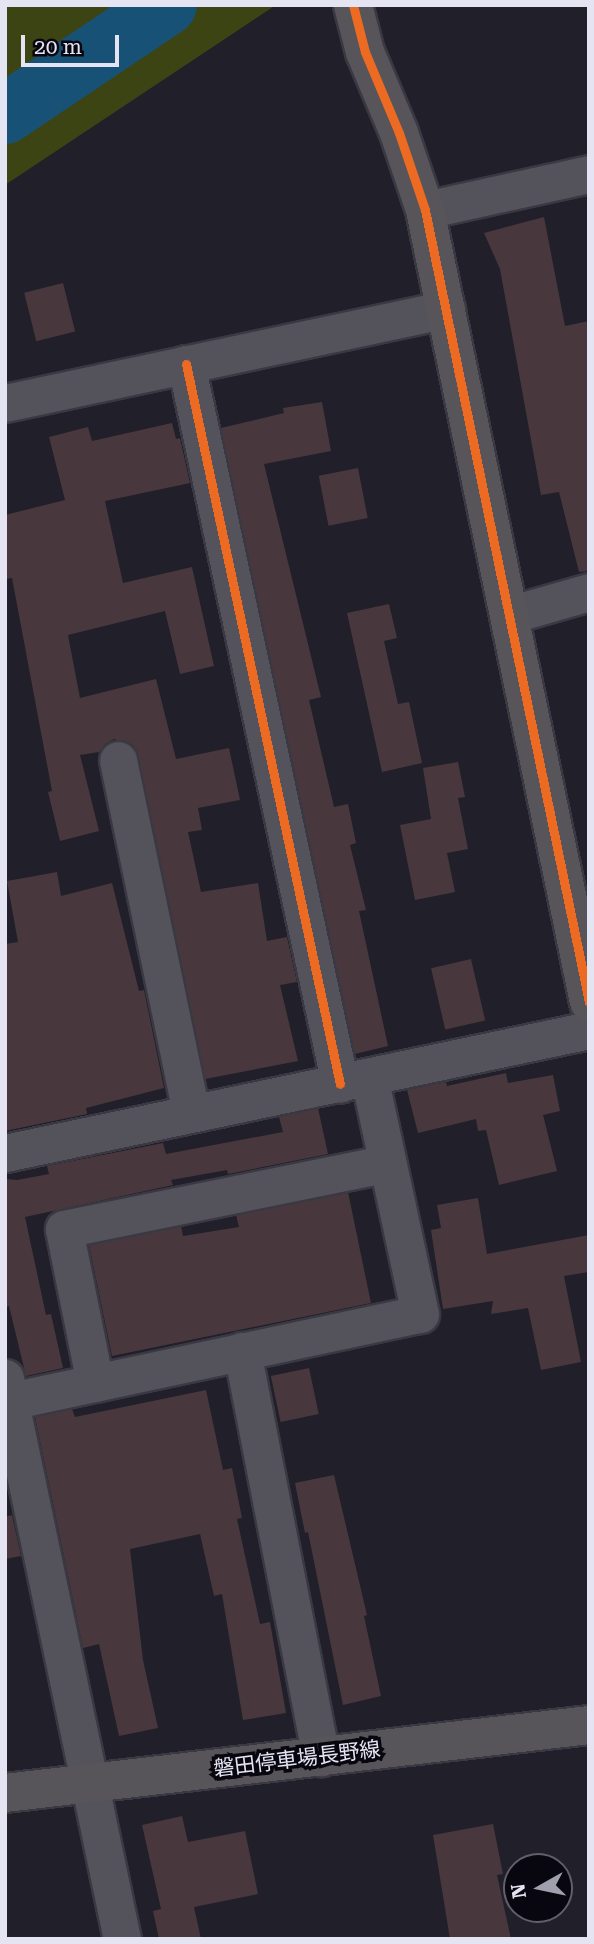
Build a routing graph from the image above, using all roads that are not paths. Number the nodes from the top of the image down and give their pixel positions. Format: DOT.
graph roads {
  1 [pos="353,5"];
  2 [pos="589,174"];
  3 [pos="425,210"];
  4 [pos="446,309"];
  5 [pos="186,364"];
  6 [pos="5,403"];
  7 [pos="589,592"];
  8 [pos="509,615"];
  9 [pos="118,760"];
  10 [pos="578,898"];
  11 [pos="589,1002"];
  12 [pos="589,1030"];
  13 [pos="354,1081"];
  14 [pos="191,1114"];
  15 [pos="5,1153"];
  16 [pos="387,1163"];
  17 [pos="242,1351"];
  18 [pos="95,1383"];
  19 [pos="7,1393"];
  20 [pos="589,1725"];
  21 [pos="321,1756"];
  22 [pos="90,1784"];
  23 [pos="5,1793"];
  24 [pos="122,1939"];
  1 -- 3 [label="street"];
  2 -- 3 [label="street"];
  3 -- 4 [label="street"];
  4 -- 5 [label="street"];
  4 -- 8 [label="street"];
  5 -- 6 [label="street"];
  5 -- 13 [label="street"];
  7 -- 8 [label="street"];
  8 -- 10 [label="street"];
  9 -- 14 [label="street"];
  10 -- 11 [label="street"];
  12 -- 13 [label="street"];
  13 -- 14 [label="street"];
  13 -- 16 [label="street"];
  14 -- 15 [label="street"];
  16 -- 17 [label="street"];
  16 -- 18 [label="street"];
  17 -- 18 [label="street"];
  17 -- 21 [label="street"];
  18 -- 19 [label="street"];
  19 -- 22 [label="street"];
  20 -- 21 [label="street, 磐田停車場長野線"];
  21 -- 22 [label="street, 磐田停車場長野線"];
  22 -- 23 [label="street, 磐田停車場長野線"];
  22 -- 24 [label="street"];
}
